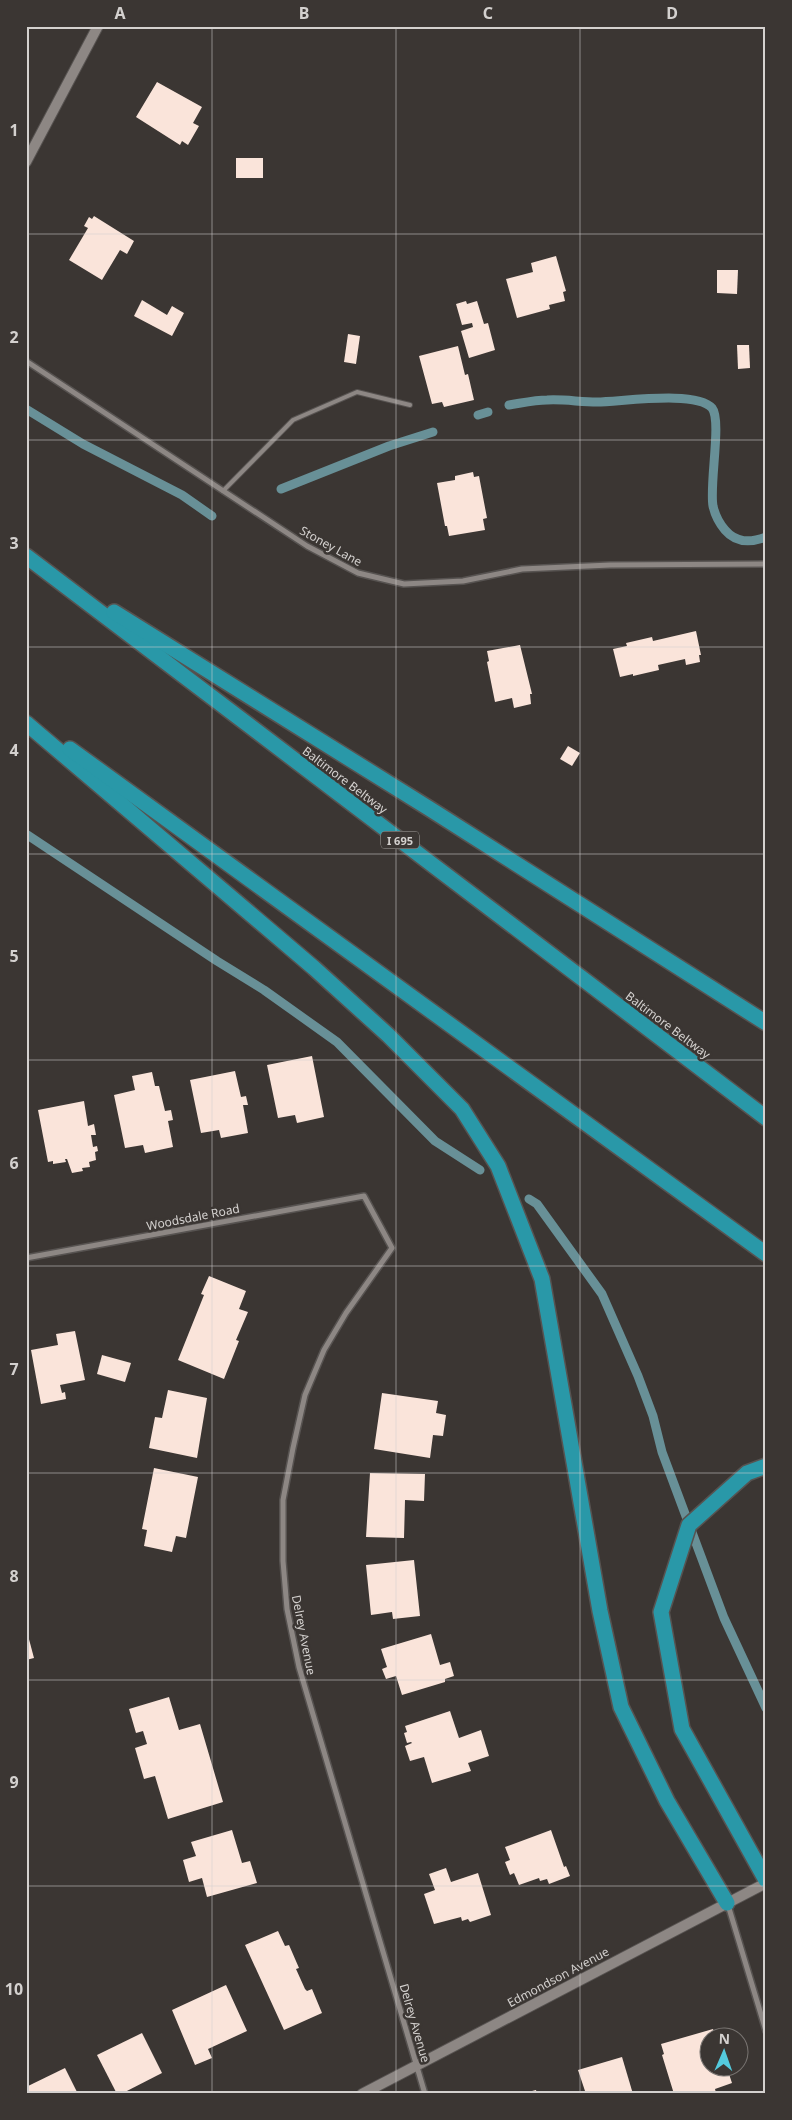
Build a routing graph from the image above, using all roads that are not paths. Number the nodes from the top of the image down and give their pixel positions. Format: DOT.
graph roads {
  1 [pos="98,26"];
  2 [pos="26,162"];
  3 [pos="26,361"];
  4 [pos="410,405"];
  5 [pos="223,491"];
  6 [pos="30,559"];
  7 [pos="766,564"];
  8 [pos="26,717"];
  9 [pos="26,723"];
  10 [pos="766,1023"];
  11 [pos="766,1118"];
  12 [pos="364,1196"];
  13 [pos="766,1254"];
  14 [pos="26,1258"];
  15 [pos="766,1466"];
  16 [pos="766,1882"];
  17 [pos="727,1903"];
  18 [pos="766,2031"];
  19 [pos="417,2065"];
  20 [pos="362,2094"];
  21 [pos="425,2094"];
  1 -- 2 [label="main road"];
  3 -- 5 [label="street, Stoney Lane"];
  4 -- 5 [label="lane"];
  5 -- 7 [label="street, Stoney Lane"];
  6 -- 10 [label="highway"];
  6 -- 11 [label="highway, Baltimore Beltway / I 695"];
  8 -- 13 [label="highway"];
  9 -- 17 [label="highway"];
  12 -- 14 [label="street, Woodsdale Road"];
  12 -- 19 [label="street, Delrey Avenue"];
  15 -- 16 [label="highway"];
  16 -- 17 [label="main road, Edmondson Avenue"];
  17 -- 18 [label="street"];
  17 -- 19 [label="main road, Edmondson Avenue"];
  19 -- 20 [label="main road, Edmondson Avenue"];
  19 -- 21 [label="street, Delrey Avenue"];
}
